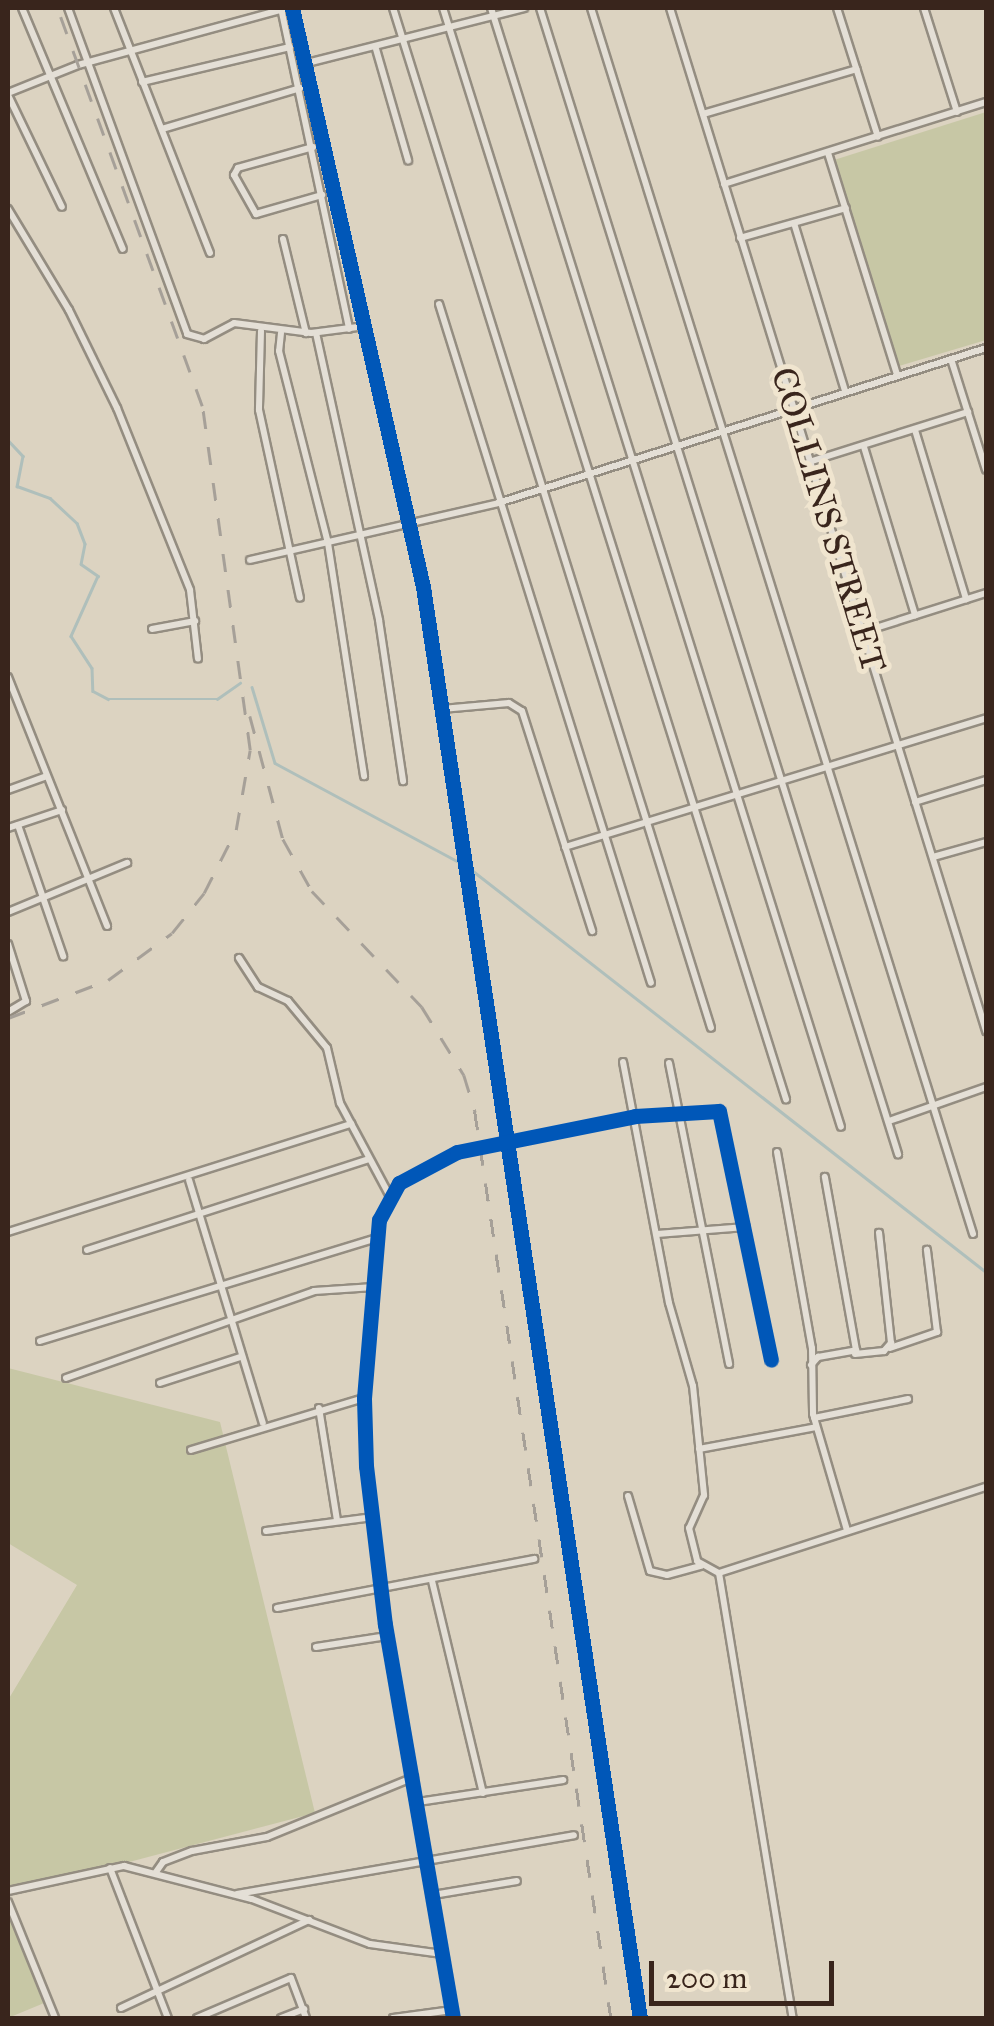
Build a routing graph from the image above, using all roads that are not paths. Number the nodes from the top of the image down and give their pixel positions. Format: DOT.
graph roads {
  1 [pos="22,8"];
  2 [pos="68,8"];
  3 [pos="114,8"];
  4 [pos="286,8"];
  5 [pos="393,8"];
  6 [pos="443,8"];
  7 [pos="524,8"];
  8 [pos="540,8"];
  9 [pos="590,8"];
  10 [pos="670,8"];
  11 [pos="837,8"];
  12 [pos="924,8"];
  13 [pos="492,12"];
  14 [pos="449,26"];
  15 [pos="404,41"];
  16 [pos="290,46"];
  17 [pos="376,49"];
  18 [pos="130,50"];
  19 [pos="87,62"];
  20 [pos="307,63"];
  21 [pos="857,70"];
  22 [pos="50,76"];
  23 [pos="142,82"];
  24 [pos="300,88"];
  25 [pos="8,94"];
  26 [pos="986,102"];
  27 [pos="956,112"];
  28 [pos="703,114"];
  29 [pos="162,129"];
  30 [pos="878,137"];
  31 [pos="313,147"];
  32 [pos="828,153"];
  33 [pos="408,160"];
  34 [pos="724,184"];
  35 [pos="322,195"];
  36 [pos="62,208"];
  37 [pos="846,208"];
  38 [pos="8,209"];
  39 [pos="794,223"];
  40 [pos="740,238"];
  41 [pos="283,239"];
  42 [pos="123,249"];
  43 [pos="210,253"];
  44 [pos="439,304"];
  45 [pos="366,326"];
  46 [pos="349,328"];
  47 [pos="261,331"];
  48 [pos="281,332"];
  49 [pos="306,333"];
  50 [pos="316,333"];
  51 [pos="986,348"];
  52 [pos="950,359"];
  53 [pos="897,375"];
  54 [pos="845,391"];
  55 [pos="792,408"];
  56 [pos="968,412"];
  57 [pos="915,430"];
  58 [pos="722,431"];
  59 [pos="864,446"];
  60 [pos="676,447"];
  61 [pos="631,461"];
  62 [pos="810,462"];
  63 [pos="986,470"];
  64 [pos="588,474"];
  65 [pos="543,488"];
  66 [pos="498,503"];
  67 [pos="410,526"];
  68 [pos="363,536"];
  69 [pos="328,543"];
  70 [pos="292,551"];
  71 [pos="250,560"];
  72 [pos="986,593"];
  73 [pos="300,598"];
  74 [pos="966,599"];
  75 [pos="915,614"];
  76 [pos="195,621"];
  77 [pos="152,629"];
  78 [pos="863,632"];
  79 [pos="198,659"];
  80 [pos="8,678"];
  81 [pos="442,708"];
  82 [pos="986,718"];
  83 [pos="898,744"];
  84 [pos="826,765"];
  85 [pos="47,776"];
  86 [pos="364,776"];
  87 [pos="780,779"];
  88 [pos="986,780"];
  89 [pos="403,781"];
  90 [pos="8,790"];
  91 [pos="737,792"];
  92 [pos="915,802"];
  93 [pos="692,808"];
  94 [pos="62,810"];
  95 [pos="650,821"];
  96 [pos="18,825"];
  97 [pos="8,828"];
  98 [pos="604,834"];
  99 [pos="986,842"];
  100 [pos="565,847"];
  101 [pos="933,857"];
  102 [pos="127,863"];
  103 [pos="85,881"];
  104 [pos="42,898"];
  105 [pos="8,912"];
  106 [pos="107,926"];
  107 [pos="592,930"];
  108 [pos="8,944"];
  109 [pos="63,956"];
  110 [pos="239,958"];
  111 [pos="651,983"];
  112 [pos="8,1012"];
  113 [pos="986,1026"];
  114 [pos="711,1028"];
  115 [pos="624,1062"];
  116 [pos="669,1063"];
  117 [pos="986,1087"];
  118 [pos="786,1099"];
  119 [pos="935,1105"];
  120 [pos="680,1112"];
  121 [pos="635,1116"];
  122 [pos="889,1121"];
  123 [pos="351,1124"];
  124 [pos="840,1127"];
  125 [pos="508,1141"];
  126 [pos="777,1152"];
  127 [pos="898,1154"];
  128 [pos="368,1159"];
  129 [pos="825,1177"];
  130 [pos="188,1180"];
  131 [pos="391,1198"];
  132 [pos="196,1216"];
  133 [pos="746,1226"];
  134 [pos="701,1228"];
  135 [pos="8,1232"];
  136 [pos="879,1233"];
  137 [pos="657,1234"];
  138 [pos="974,1234"];
  139 [pos="376,1238"];
  140 [pos="88,1250"];
  141 [pos="927,1250"];
  142 [pos="218,1286"];
  143 [pos="374,1287"];
  144 [pos="228,1320"];
  145 [pos="40,1341"];
  146 [pos="890,1348"];
  147 [pos="855,1354"];
  148 [pos="240,1357"];
  149 [pos="771,1360"];
  150 [pos="728,1364"];
  151 [pos="811,1366"];
  152 [pos="66,1378"];
  153 [pos="160,1383"];
  154 [pos="364,1398"];
  155 [pos="908,1399"];
  156 [pos="319,1408"];
  157 [pos="815,1422"];
  158 [pos="264,1424"];
  159 [pos="700,1448"];
  160 [pos="191,1450"];
  161 [pos="986,1487"];
  162 [pos="628,1496"];
  163 [pos="373,1517"];
  164 [pos="337,1522"];
  165 [pos="847,1530"];
  166 [pos="266,1532"];
  167 [pos="534,1559"];
  168 [pos="700,1566"];
  169 [pos="718,1574"];
  170 [pos="432,1581"];
  171 [pos="381,1589"];
  172 [pos="277,1608"];
  173 [pos="387,1636"];
  174 [pos="316,1647"];
  175 [pos="414,1777"];
  176 [pos="563,1780"];
  177 [pos="483,1793"];
  178 [pos="418,1802"];
  179 [pos="574,1835"];
  180 [pos="428,1859"];
  181 [pos="110,1868"];
  182 [pos="156,1872"];
  183 [pos="517,1881"];
  184 [pos="8,1892"];
  185 [pos="236,1894"];
  186 [pos="433,1896"];
  187 [pos="8,1902"];
  188 [pos="310,1920"];
  189 [pos="442,1954"];
  190 [pos="157,1994"];
  191 [pos="122,2008"];
  192 [pos="304,2008"];
  193 [pos="452,2014"];
  194 [pos="54,2018"];
  195 [pos="168,2018"];
  196 [pos="197,2018"];
  197 [pos="282,2018"];
  198 [pos="306,2018"];
  199 [pos="393,2018"];
  200 [pos="640,2018"];
  201 [pos="792,2018"];
  1 -- 22 [label="street"];
  2 -- 19 [label="street"];
  3 -- 18 [label="street"];
  4 -- 16 [label="street"];
  4 -- 18 [label="street"];
  4 -- 20 [label="street"];
  5 -- 15 [label="street"];
  6 -- 14 [label="street"];
  7 -- 13 [label="street"];
  8 -- 60 [label="street"];
  9 -- 58 [label="street"];
  10 -- 28 [label="street, COLLINS STREET"];
  11 -- 21 [label="street"];
  12 -- 27 [label="street"];
  13 -- 14 [label="street"];
  13 -- 61 [label="street"];
  14 -- 15 [label="street"];
  14 -- 64 [label="street"];
  15 -- 17 [label="street"];
  15 -- 65 [label="street"];
  16 -- 23 [label="street"];
  16 -- 24 [label="street"];
  17 -- 20 [label="street"];
  17 -- 33 [label="street"];
  18 -- 19 [label="street"];
  18 -- 23 [label="street"];
  19 -- 22 [label="street"];
  19 -- 47 [label="street"];
  20 -- 45 [label="street"];
  21 -- 28 [label="street"];
  21 -- 30 [label="street"];
  22 -- 25 [label="street"];
  22 -- 42 [label="street"];
  23 -- 29 [label="street"];
  24 -- 29 [label="street"];
  24 -- 31 [label="street"];
  25 -- 36 [label="street"];
  26 -- 27 [label="street"];
  27 -- 30 [label="street"];
  28 -- 34 [label="street, COLLINS STREET"];
  29 -- 43 [label="street"];
  30 -- 32 [label="street"];
  31 -- 35 [label="street"];
  31 -- 35 [label="street"];
  32 -- 34 [label="street"];
  32 -- 37 [label="street"];
  34 -- 40 [label="street, COLLINS STREET"];
  35 -- 46 [label="street"];
  37 -- 39 [label="street"];
  37 -- 53 [label="street"];
  38 -- 76 [label="street"];
  39 -- 40 [label="street"];
  39 -- 54 [label="street"];
  40 -- 55 [label="street, COLLINS STREET"];
  41 -- 49 [label="street"];
  44 -- 66 [label="street"];
  45 -- 46 [label="street"];
  45 -- 67 [label="street"];
  46 -- 50 [label="street"];
  47 -- 48 [label="street"];
  47 -- 70 [label="street"];
  48 -- 49 [label="street"];
  48 -- 69 [label="street"];
  49 -- 50 [label="street"];
  50 -- 68 [label="street"];
  51 -- 52 [label="street"];
  52 -- 53 [label="street"];
  52 -- 56 [label="street"];
  53 -- 54 [label="street"];
  54 -- 55 [label="street"];
  55 -- 58 [label="street"];
  55 -- 62 [label="street, COLLINS STREET"];
  56 -- 57 [label="street"];
  56 -- 63 [label="street"];
  57 -- 59 [label="street"];
  57 -- 74 [label="street"];
  58 -- 60 [label="street"];
  58 -- 84 [label="street"];
  59 -- 62 [label="street"];
  59 -- 75 [label="street"];
  60 -- 61 [label="street"];
  60 -- 87 [label="street"];
  61 -- 64 [label="street"];
  61 -- 91 [label="street"];
  62 -- 78 [label="street, COLLINS STREET"];
  64 -- 65 [label="street"];
  64 -- 93 [label="street"];
  65 -- 66 [label="street"];
  65 -- 95 [label="street"];
  66 -- 67 [label="street"];
  66 -- 98 [label="street"];
  67 -- 68 [label="street"];
  67 -- 81 [label="street"];
  68 -- 69 [label="street"];
  68 -- 89 [label="street"];
  69 -- 70 [label="street"];
  69 -- 86 [label="street"];
  70 -- 71 [label="street"];
  70 -- 73 [label="street"];
  72 -- 74 [label="street"];
  74 -- 75 [label="street"];
  75 -- 78 [label="street"];
  76 -- 77 [label="street"];
  76 -- 79 [label="street"];
  78 -- 83 [label="street, COLLINS STREET"];
  80 -- 85 [label="street"];
  81 -- 100 [label="street"];
  81 -- 125 [label="street"];
  82 -- 83 [label="street"];
  83 -- 84 [label="street"];
  83 -- 92 [label="street, COLLINS STREET"];
  84 -- 87 [label="street"];
  84 -- 119 [label="street"];
  85 -- 90 [label="street"];
  85 -- 94 [label="street"];
  87 -- 91 [label="street"];
  87 -- 122 [label="street"];
  88 -- 92 [label="street"];
  91 -- 93 [label="street"];
  91 -- 124 [label="street"];
  92 -- 101 [label="street, COLLINS STREET"];
  93 -- 95 [label="street"];
  93 -- 118 [label="street"];
  94 -- 96 [label="street"];
  94 -- 103 [label="street"];
  95 -- 98 [label="street"];
  95 -- 114 [label="street"];
  96 -- 97 [label="street"];
  96 -- 104 [label="street"];
  98 -- 100 [label="street"];
  98 -- 111 [label="street"];
  99 -- 101 [label="street"];
  100 -- 107 [label="street"];
  101 -- 113 [label="street, COLLINS STREET"];
  102 -- 103 [label="street"];
  103 -- 104 [label="street"];
  103 -- 106 [label="street"];
  104 -- 105 [label="street"];
  104 -- 109 [label="street"];
  108 -- 112 [label="street"];
  110 -- 123 [label="street"];
  115 -- 121 [label="street"];
  116 -- 120 [label="street"];
  117 -- 119 [label="street"];
  119 -- 122 [label="street"];
  119 -- 138 [label="street"];
  120 -- 121 [label="street"];
  120 -- 133 [label="street"];
  120 -- 134 [label="street"];
  121 -- 125 [label="street"];
  121 -- 137 [label="street"];
  122 -- 127 [label="street"];
  123 -- 128 [label="street"];
  123 -- 130 [label="street"];
  125 -- 131 [label="street"];
  125 -- 200 [label="street"];
  126 -- 151 [label="street"];
  128 -- 131 [label="street"];
  128 -- 132 [label="street"];
  129 -- 147 [label="street"];
  130 -- 132 [label="street"];
  130 -- 135 [label="street"];
  131 -- 139 [label="street"];
  132 -- 140 [label="street"];
  132 -- 142 [label="street"];
  133 -- 134 [label="street"];
  133 -- 149 [label="street"];
  134 -- 137 [label="street"];
  134 -- 150 [label="street"];
  136 -- 146 [label="street"];
  137 -- 159 [label="street"];
  139 -- 142 [label="street"];
  139 -- 143 [label="street"];
  141 -- 146 [label="street"];
  142 -- 144 [label="street"];
  142 -- 145 [label="street"];
  143 -- 144 [label="street"];
  143 -- 154 [label="street"];
  144 -- 148 [label="street"];
  144 -- 152 [label="street"];
  146 -- 147 [label="street"];
  147 -- 151 [label="street"];
  148 -- 153 [label="street"];
  148 -- 158 [label="street"];
  151 -- 157 [label="street"];
  154 -- 156 [label="street"];
  154 -- 163 [label="street"];
  155 -- 157 [label="street"];
  156 -- 158 [label="street"];
  156 -- 164 [label="street"];
  157 -- 159 [label="street"];
  157 -- 165 [label="street"];
  158 -- 160 [label="street"];
  159 -- 168 [label="street"];
  161 -- 165 [label="street"];
  162 -- 168 [label="street"];
  163 -- 164 [label="street"];
  163 -- 171 [label="street"];
  164 -- 166 [label="street"];
  165 -- 169 [label="street"];
  167 -- 170 [label="street"];
  168 -- 169 [label="street"];
  169 -- 201 [label="street"];
  170 -- 171 [label="street"];
  170 -- 177 [label="street"];
  171 -- 172 [label="street"];
  171 -- 173 [label="street"];
  173 -- 174 [label="street"];
  173 -- 175 [label="street"];
  175 -- 178 [label="street"];
  175 -- 182 [label="street"];
  176 -- 177 [label="street"];
  177 -- 178 [label="street"];
  178 -- 180 [label="street"];
  179 -- 180 [label="street"];
  180 -- 185 [label="street"];
  180 -- 186 [label="street"];
  181 -- 182 [label="street"];
  181 -- 184 [label="street"];
  181 -- 190 [label="street"];
  182 -- 185 [label="street"];
  183 -- 186 [label="street"];
  185 -- 188 [label="street"];
  186 -- 189 [label="street"];
  187 -- 194 [label="street"];
  188 -- 189 [label="street"];
  188 -- 190 [label="street"];
  189 -- 193 [label="street"];
  190 -- 191 [label="street"];
  190 -- 195 [label="street"];
  192 -- 196 [label="street"];
  192 -- 197 [label="street"];
  192 -- 198 [label="street"];
  193 -- 199 [label="street"];
}
